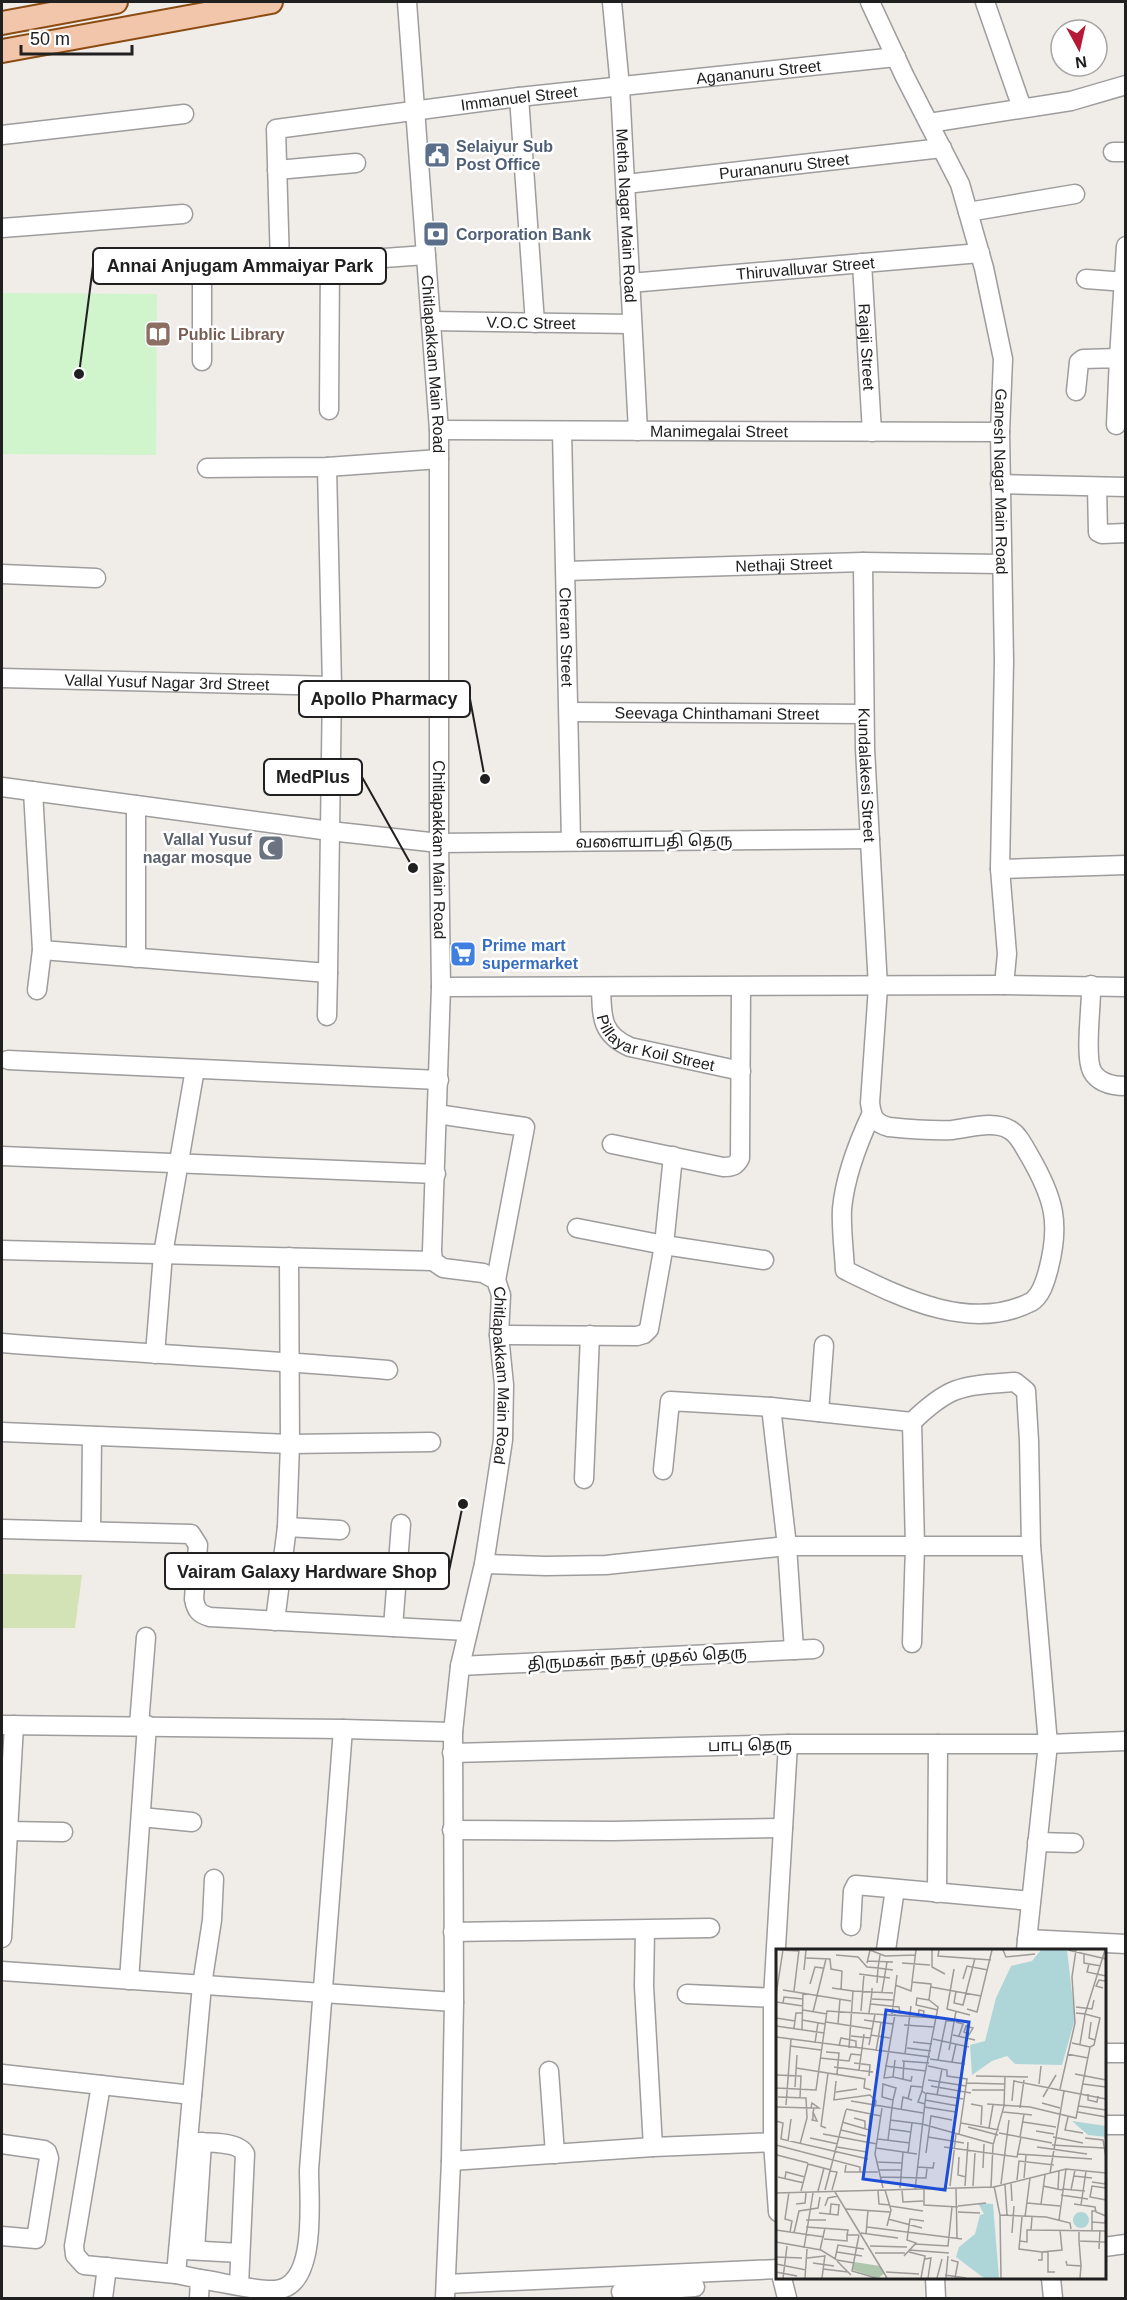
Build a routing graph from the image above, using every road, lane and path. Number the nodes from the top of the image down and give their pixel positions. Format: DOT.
graph roads {
  1 [pos="116,2"];
  2 [pos="271,2"];
  3 [pos="407,2"];
  4 [pos="612,2"];
  5 [pos="870,2"];
  6 [pos="985,2"];
  7 [pos="2,23"];
  8 [pos="2,51"];
  9 [pos="896,57"];
  10 [pos="1125,85"];
  11 [pos="620,87"];
  12 [pos="519,97"];
  13 [pos="1022,108"];
  14 [pos="415,110"];
  15 [pos="184,114"];
  16 [pos="929,123"];
  17 [pos="2,135"];
  18 [pos="942,148"];
  19 [pos="356,163"];
  20 [pos="277,170"];
  21 [pos="626,184"];
  22 [pos="1075,194"];
  23 [pos="968,212"];
  24 [pos="183,214"];
  25 [pos="2,228"];
  26 [pos="1125,246"];
  27 [pos="980,253"];
  28 [pos="426,255"];
  29 [pos="330,261"];
  30 [pos="862,263"];
  31 [pos="280,264"];
  32 [pos="1086,279"];
  33 [pos="1124,281"];
  34 [pos="630,283"];
  35 [pos="431,321"];
  36 [pos="535,323"];
  37 [pos="632,324"];
  38 [pos="1122,358"];
  39 [pos="202,361"];
  40 [pos="1076,391"];
  41 [pos="329,410"];
  42 [pos="1116,425"];
  43 [pos="439,430"];
  44 [pos="562,431"];
  45 [pos="638,431"];
  46 [pos="872,432"];
  47 [pos="1000,432"];
  48 [pos="439,459"];
  49 [pos="327,467"];
  50 [pos="207,468"];
  51 [pos="1000,484"];
  52 [pos="1097,487"];
  53 [pos="1125,487"];
  54 [pos="1125,533"];
  55 [pos="863,562"];
  56 [pos="1001,564"];
  57 [pos="566,571"];
  58 [pos="2,574"];
  59 [pos="96,578"];
  60 [pos="2,678"];
  61 [pos="332,686"];
  62 [pos="569,712"];
  63 [pos="864,714"];
  64 [pos="2,787"];
  65 [pos="33,791"];
  66 [pos="136,805"];
  67 [pos="330,831"];
  68 [pos="870,839"];
  69 [pos="571,841"];
  70 [pos="439,843"];
  71 [pos="1125,865"];
  72 [pos="1000,869"];
  73 [pos="42,950"];
  74 [pos="136,958"];
  75 [pos="328,974"];
  76 [pos="1004,985"];
  77 [pos="1091,985"];
  78 [pos="441,987"];
  79 [pos="601,987"];
  80 [pos="741,987"];
  81 [pos="878,987"];
  82 [pos="1125,987"];
  83 [pos="37,990"];
  84 [pos="327,1016"];
  85 [pos="8,1060"];
  86 [pos="195,1069"];
  87 [pos="741,1071"];
  88 [pos="439,1080"];
  89 [pos="1125,1086"];
  90 [pos="437,1114"];
  91 [pos="871,1115"];
  92 [pos="612,1144"];
  93 [pos="2,1156"];
  94 [pos="673,1156"];
  95 [pos="177,1165"];
  96 [pos="436,1174"];
  97 [pos="577,1228"];
  98 [pos="664,1245"];
  99 [pos="2,1250"];
  100 [pos="163,1254"];
  101 [pos="289,1257"];
  102 [pos="764,1260"];
  103 [pos="433,1261"];
  104 [pos="496,1280"];
  105 [pos="499,1335"];
  106 [pos="590,1335"];
  107 [pos="2,1344"];
  108 [pos="824,1345"];
  109 [pos="155,1354"];
  110 [pos="289,1362"];
  111 [pos="388,1370"];
  112 [pos="771,1407"];
  113 [pos="819,1412"];
  114 [pos="912,1422"];
  115 [pos="2,1432"];
  116 [pos="92,1437"];
  117 [pos="430,1442"];
  118 [pos="290,1444"];
  119 [pos="663,1470"];
  120 [pos="584,1479"];
  121 [pos="401,1524"];
  122 [pos="287,1527"];
  123 [pos="2,1529"];
  124 [pos="91,1530"];
  125 [pos="340,1530"];
  126 [pos="787,1546"];
  127 [pos="915,1546"];
  128 [pos="1031,1546"];
  129 [pos="484,1564"];
  130 [pos="275,1622"];
  131 [pos="393,1628"];
  132 [pos="467,1631"];
  133 [pos="146,1637"];
  134 [pos="912,1642"];
  135 [pos="814,1649"];
  136 [pos="794,1650"];
  137 [pos="460,1666"];
  138 [pos="8,1725"];
  139 [pos="143,1725"];
  140 [pos="343,1729"];
  141 [pos="453,1732"];
  142 [pos="1125,1741"];
  143 [pos="788,1744"];
  144 [pos="938,1744"];
  145 [pos="1048,1744"];
  146 [pos="452,1752"];
  147 [pos="141,1817"];
  148 [pos="192,1822"];
  149 [pos="783,1828"];
  150 [pos="452,1830"];
  151 [pos="8,1831"];
  152 [pos="63,1832"];
  153 [pos="1037,1842"];
  154 [pos="1074,1843"];
  155 [pos="214,1879"];
  156 [pos="895,1889"];
  157 [pos="937,1893"];
  158 [pos="1031,1901"];
  159 [pos="852,1926"];
  160 [pos="710,1928"];
  161 [pos="645,1930"];
  162 [pos="453,1932"];
  163 [pos="2,1938"];
  164 [pos="1125,1944"];
  165 [pos="1026,1945"];
  166 [pos="777,1949"];
  167 [pos="886,1949"];
  168 [pos="2,1971"];
  169 [pos="776,1977"];
  170 [pos="129,1980"];
  171 [pos="202,1985"];
  172 [pos="687,1994"];
  173 [pos="323,1995"];
  174 [pos="775,1998"];
  175 [pos="454,2002"];
  176 [pos="1106,2053"];
  177 [pos="1125,2053"];
  178 [pos="549,2071"];
  179 [pos="2,2074"];
  180 [pos="101,2085"];
  181 [pos="192,2095"];
  182 [pos="1106,2125"];
  183 [pos="1125,2125"];
  184 [pos="195,2142"];
  185 [pos="776,2142"];
  186 [pos="2,2144"];
  187 [pos="654,2147"];
  188 [pos="555,2154"];
  189 [pos="451,2161"];
  190 [pos="2,2236"];
  191 [pos="1125,2244"];
  192 [pos="1106,2247"];
  193 [pos="186,2250"];
  194 [pos="240,2253"];
  195 [pos="107,2267"];
  196 [pos="776,2269"];
  197 [pos="176,2274"];
  198 [pos="201,2279"];
  199 [pos="783,2279"];
  200 [pos="935,2279"];
  201 [pos="1051,2279"];
  202 [pos="239,2285"];
  203 [pos="695,2286"];
  204 [pos="621,2289"];
  205 [pos="446,2291"];
  206 [pos="103,2298"];
  207 [pos="199,2298"];
  208 [pos="787,2298"];
  209 [pos="936,2298"];
  210 [pos="1053,2298"];
  1 -- 7 [label="main road"];
  2 -- 8 [label="main road"];
  3 -- 14 [label="street, Chitlapakkam Main Road"];
  4 -- 11 [label="street, Metha Nagar Main Road"];
  5 -- 9 [label="street, Ganesh Nagar Main Road"];
  6 -- 13 [label="street"];
  9 -- 11 [label="street, Agananuru Street"];
  9 -- 16 [label="street, Ganesh Nagar Main Road"];
  10 -- 13 [label="street"];
  11 -- 12 [label="street, Immanuel Street"];
  11 -- 21 [label="street, Metha Nagar Main Road"];
  12 -- 14 [label="street, Immanuel Street"];
  12 -- 36 [label="street"];
  13 -- 16 [label="street"];
  14 -- 20 [label="street, Immanuel Street"];
  14 -- 28 [label="street, Chitlapakkam Main Road"];
  15 -- 17 [label="street"];
  16 -- 18 [label="street, Ganesh Nagar Main Road"];
  18 -- 21 [label="street, Purananuru Street"];
  18 -- 23 [label="street, Ganesh Nagar Main Road"];
  19 -- 20 [label="street"];
  20 -- 31 [label="street"];
  21 -- 34 [label="street, Metha Nagar Main Road"];
  22 -- 23 [label="street"];
  23 -- 27 [label="street, Ganesh Nagar Main Road"];
  24 -- 25 [label="street"];
  26 -- 33 [label="street"];
  27 -- 30 [label="street, Thiruvalluvar Street"];
  27 -- 47 [label="street, Ganesh Nagar Main Road"];
  28 -- 29 [label="street"];
  28 -- 35 [label="street, Chitlapakkam Main Road"];
  29 -- 31 [label="street"];
  29 -- 41 [label="street"];
  30 -- 34 [label="street, Thiruvalluvar Street"];
  30 -- 46 [label="street, Rajaji Street"];
  31 -- 39 [label="street"];
  32 -- 33 [label="street"];
  33 -- 38 [label="street"];
  34 -- 37 [label="street, Metha Nagar Main Road"];
  35 -- 36 [label="street, V.O.C Street"];
  35 -- 43 [label="street, Chitlapakkam Main Road"];
  36 -- 37 [label="street, V.O.C Street"];
  37 -- 45 [label="street, Metha Nagar Main Road"];
  38 -- 40 [label="street"];
  38 -- 42 [label="street"];
  43 -- 44 [label="street, Manimegalai Street"];
  43 -- 48 [label="street, Chitlapakkam Main Road"];
  44 -- 45 [label="street, Manimegalai Street"];
  44 -- 57 [label="street, Cheran Street"];
  45 -- 46 [label="street, Manimegalai Street"];
  46 -- 47 [label="street, Manimegalai Street"];
  47 -- 51 [label="street, Ganesh Nagar Main Road"];
  48 -- 49 [label="street"];
  48 -- 70 [label="street, Chitlapakkam Main Road"];
  49 -- 50 [label="street"];
  49 -- 61 [label="street"];
  51 -- 52 [label="street"];
  51 -- 56 [label="street, Ganesh Nagar Main Road"];
  52 -- 53 [label="street"];
  52 -- 54 [label="street"];
  55 -- 56 [label="street, Nethaji Street"];
  55 -- 57 [label="street, Nethaji Street"];
  55 -- 63 [label="street, Kundalakesi Street"];
  56 -- 72 [label="street, Ganesh Nagar Main Road"];
  57 -- 62 [label="street, Cheran Street"];
  58 -- 59 [label="street"];
  60 -- 61 [label="street, Vallal Yusuf Nagar 3rd Street"];
  61 -- 67 [label="street"];
  62 -- 63 [label="street, Seevaga Chinthamani Street"];
  62 -- 69 [label="street, Cheran Street"];
  63 -- 68 [label="street, Kundalakesi Street"];
  64 -- 65 [label="street, வளையாபதி தெரு"];
  65 -- 66 [label="street, வளையாபதி தெரு"];
  65 -- 73 [label="street"];
  66 -- 67 [label="street, வளையாபதி தெரு"];
  66 -- 74 [label="street"];
  67 -- 70 [label="street, வளையாபதி தெரு"];
  67 -- 75 [label="street"];
  68 -- 69 [label="street, வளையாபதி தெரு"];
  68 -- 81 [label="street, Kundalakesi Street"];
  69 -- 70 [label="street, வளையாபதி தெரு"];
  70 -- 78 [label="street, Chitlapakkam Main Road"];
  71 -- 72 [label="street"];
  72 -- 76 [label="street, Ganesh Nagar Main Road"];
  73 -- 74 [label="street"];
  73 -- 83 [label="street"];
  74 -- 75 [label="street"];
  75 -- 84 [label="street"];
  76 -- 77 [label="street"];
  76 -- 81 [label="street"];
  77 -- 82 [label="street"];
  77 -- 89 [label="street"];
  78 -- 79 [label="street"];
  78 -- 88 [label="street, Chitlapakkam Main Road"];
  79 -- 80 [label="street"];
  79 -- 87 [label="street, Pillayar Koil Street"];
  80 -- 81 [label="street"];
  80 -- 87 [label="street"];
  81 -- 91 [label="street, Kundalakesi Street"];
  85 -- 86 [label="street"];
  86 -- 88 [label="street"];
  86 -- 95 [label="street"];
  87 -- 94 [label="street"];
  88 -- 90 [label="street, Chitlapakkam Main Road"];
  90 -- 96 [label="street, Chitlapakkam Main Road"];
  90 -- 104 [label="street"];
  91 -- 91 [label="street"];
  92 -- 94 [label="street"];
  93 -- 95 [label="street"];
  94 -- 98 [label="street"];
  95 -- 96 [label="street"];
  95 -- 100 [label="street"];
  96 -- 103 [label="street, Chitlapakkam Main Road"];
  97 -- 98 [label="street"];
  98 -- 102 [label="street"];
  98 -- 106 [label="street"];
  99 -- 100 [label="street"];
  100 -- 101 [label="street"];
  100 -- 109 [label="street"];
  101 -- 103 [label="street"];
  101 -- 110 [label="street"];
  103 -- 104 [label="street, Chitlapakkam Main Road"];
  104 -- 105 [label="street, Chitlapakkam Main Road"];
  105 -- 106 [label="street"];
  105 -- 129 [label="street, Chitlapakkam Main Road"];
  106 -- 120 [label="street"];
  107 -- 109 [label="street"];
  108 -- 113 [label="street"];
  109 -- 110 [label="street"];
  110 -- 111 [label="street"];
  110 -- 118 [label="street"];
  112 -- 113 [label="street"];
  112 -- 119 [label="street"];
  112 -- 126 [label="street"];
  113 -- 114 [label="street"];
  114 -- 127 [label="street"];
  114 -- 128 [label="street"];
  115 -- 116 [label="street"];
  116 -- 118 [label="street"];
  116 -- 124 [label="street"];
  117 -- 118 [label="street"];
  118 -- 122 [label="street"];
  121 -- 131 [label="street"];
  122 -- 125 [label="street"];
  122 -- 130 [label="street"];
  123 -- 124 [label="street"];
  124 -- 130 [label="street"];
  126 -- 127 [label="street"];
  126 -- 129 [label="street"];
  126 -- 136 [label="street"];
  127 -- 128 [label="street"];
  127 -- 134 [label="street"];
  128 -- 145 [label="street"];
  129 -- 132 [label="street, Chitlapakkam Main Road"];
  130 -- 131 [label="street"];
  131 -- 132 [label="street"];
  132 -- 137 [label="street, Chitlapakkam Main Road"];
  133 -- 139 [label="street"];
  135 -- 136 [label="street, திருமகள் நகர் முதல் தெரு"];
  136 -- 137 [label="street, திருமகள் நகர் முதல் தெரு"];
  137 -- 141 [label="street, Chitlapakkam Main Road"];
  138 -- 139 [label="street"];
  138 -- 151 [label="street"];
  139 -- 140 [label="street"];
  139 -- 147 [label="street"];
  140 -- 141 [label="street"];
  140 -- 173 [label="street"];
  141 -- 146 [label="street, Chitlapakkam Main Road"];
  142 -- 145 [label="street, பாபு தெரு"];
  143 -- 144 [label="street, பாபு தெரு"];
  143 -- 146 [label="street, பாபு தெரு"];
  143 -- 149 [label="street"];
  144 -- 145 [label="street, பாபு தெரு"];
  144 -- 157 [label="street"];
  145 -- 153 [label="street"];
  146 -- 150 [label="street, Chitlapakkam Main Road"];
  147 -- 148 [label="street"];
  147 -- 170 [label="street"];
  149 -- 150 [label="street"];
  149 -- 166 [label="street"];
  150 -- 162 [label="street, Chitlapakkam Main Road"];
  151 -- 152 [label="street"];
  151 -- 163 [label="street"];
  153 -- 154 [label="street"];
  153 -- 158 [label="street"];
  155 -- 171 [label="street"];
  156 -- 157 [label="street"];
  156 -- 159 [label="street"];
  156 -- 167 [label="street"];
  157 -- 158 [label="street"];
  158 -- 165 [label="street"];
  160 -- 161 [label="street"];
  161 -- 162 [label="street"];
  161 -- 187 [label="street"];
  162 -- 175 [label="street, Chitlapakkam Main Road"];
  164 -- 165 [label="street"];
  168 -- 170 [label="street"];
  169 -- 174 [label="street"];
  170 -- 171 [label="street"];
  171 -- 173 [label="street"];
  171 -- 181 [label="street"];
  172 -- 174 [label="street"];
  173 -- 175 [label="street"];
  173 -- 202 [label="street"];
  174 -- 185 [label="street"];
  175 -- 189 [label="street, Chitlapakkam Main Road"];
  176 -- 177 [label="street"];
  178 -- 188 [label="street"];
  179 -- 180 [label="street"];
  180 -- 181 [label="street"];
  180 -- 195 [label="street"];
  181 -- 184 [label="street"];
  182 -- 183 [label="street"];
  184 -- 193 [label="street"];
  184 -- 194 [label="street"];
  185 -- 187 [label="street"];
  186 -- 190 [label="street"];
  187 -- 188 [label="street"];
  188 -- 189 [label="street"];
  189 -- 205 [label="street, Chitlapakkam Main Road"];
  191 -- 192 [label="street"];
  193 -- 194 [label="street"];
  193 -- 197 [label="street"];
  194 -- 202 [label="street"];
  195 -- 197 [label="street"];
  195 -- 206 [label="street"];
  196 -- 203 [label="street"];
  197 -- 198 [label="street"];
  198 -- 202 [label="street"];
  198 -- 207 [label="street"];
  199 -- 208 [label="street"];
  200 -- 209 [label="street"];
  201 -- 210 [label="street"];
  203 -- 204 [label="street"];
  204 -- 205 [label="street"];
}
